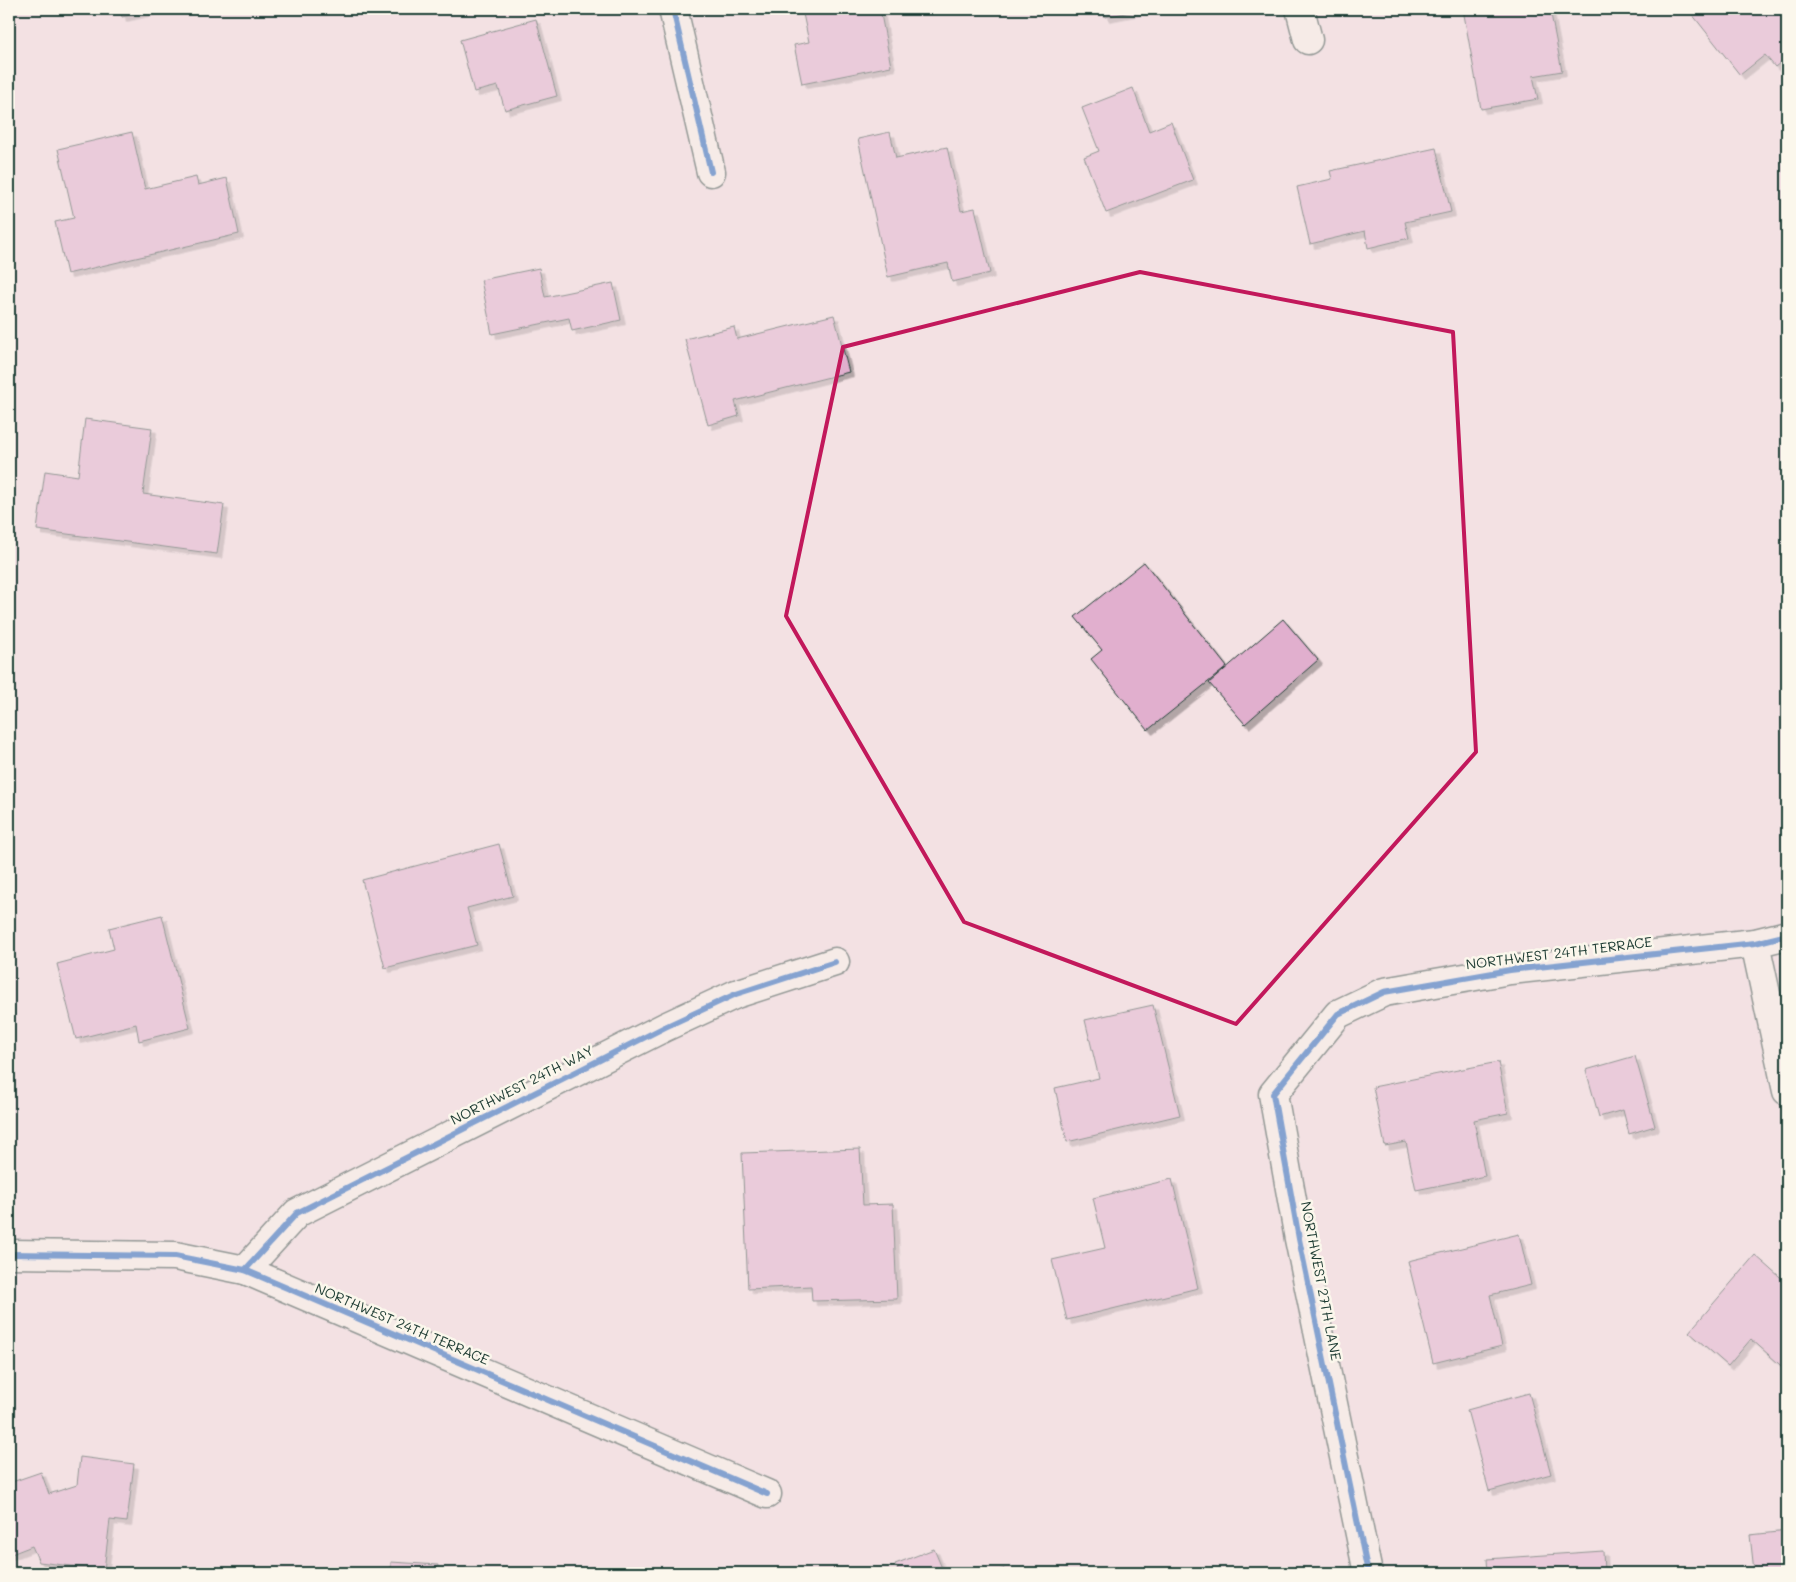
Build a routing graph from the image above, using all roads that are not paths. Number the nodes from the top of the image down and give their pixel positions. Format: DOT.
graph roads {
  1 [pos="673,9"];
  2 [pos="1300,9"];
  3 [pos="1308,40"];
  4 [pos="710,172"];
  5 [pos="1787,935"];
  6 [pos="1755,943"];
  7 [pos="835,962"];
  8 [pos="1338,1014"];
  9 [pos="1787,1091"];
  10 [pos="9,1254"];
  11 [pos="245,1270"];
  12 [pos="767,1494"];
  13 [pos="1368,1573"];
  1 -- 4 [label="street"];
  2 -- 3 [label="street"];
  5 -- 6 [label="street, NORTHWEST 24TH TERRACE"];
  6 -- 8 [label="street, NORTHWEST 24TH TERRACE"];
  6 -- 9 [label="street"];
  7 -- 11 [label="street, NORTHWEST 24TH WAY"];
  8 -- 13 [label="street, NORTHWEST 27TH LANE"];
  10 -- 11 [label="street, NORTHWEST 24TH TERRACE"];
  11 -- 12 [label="street, NORTHWEST 24TH TERRACE"];
}
